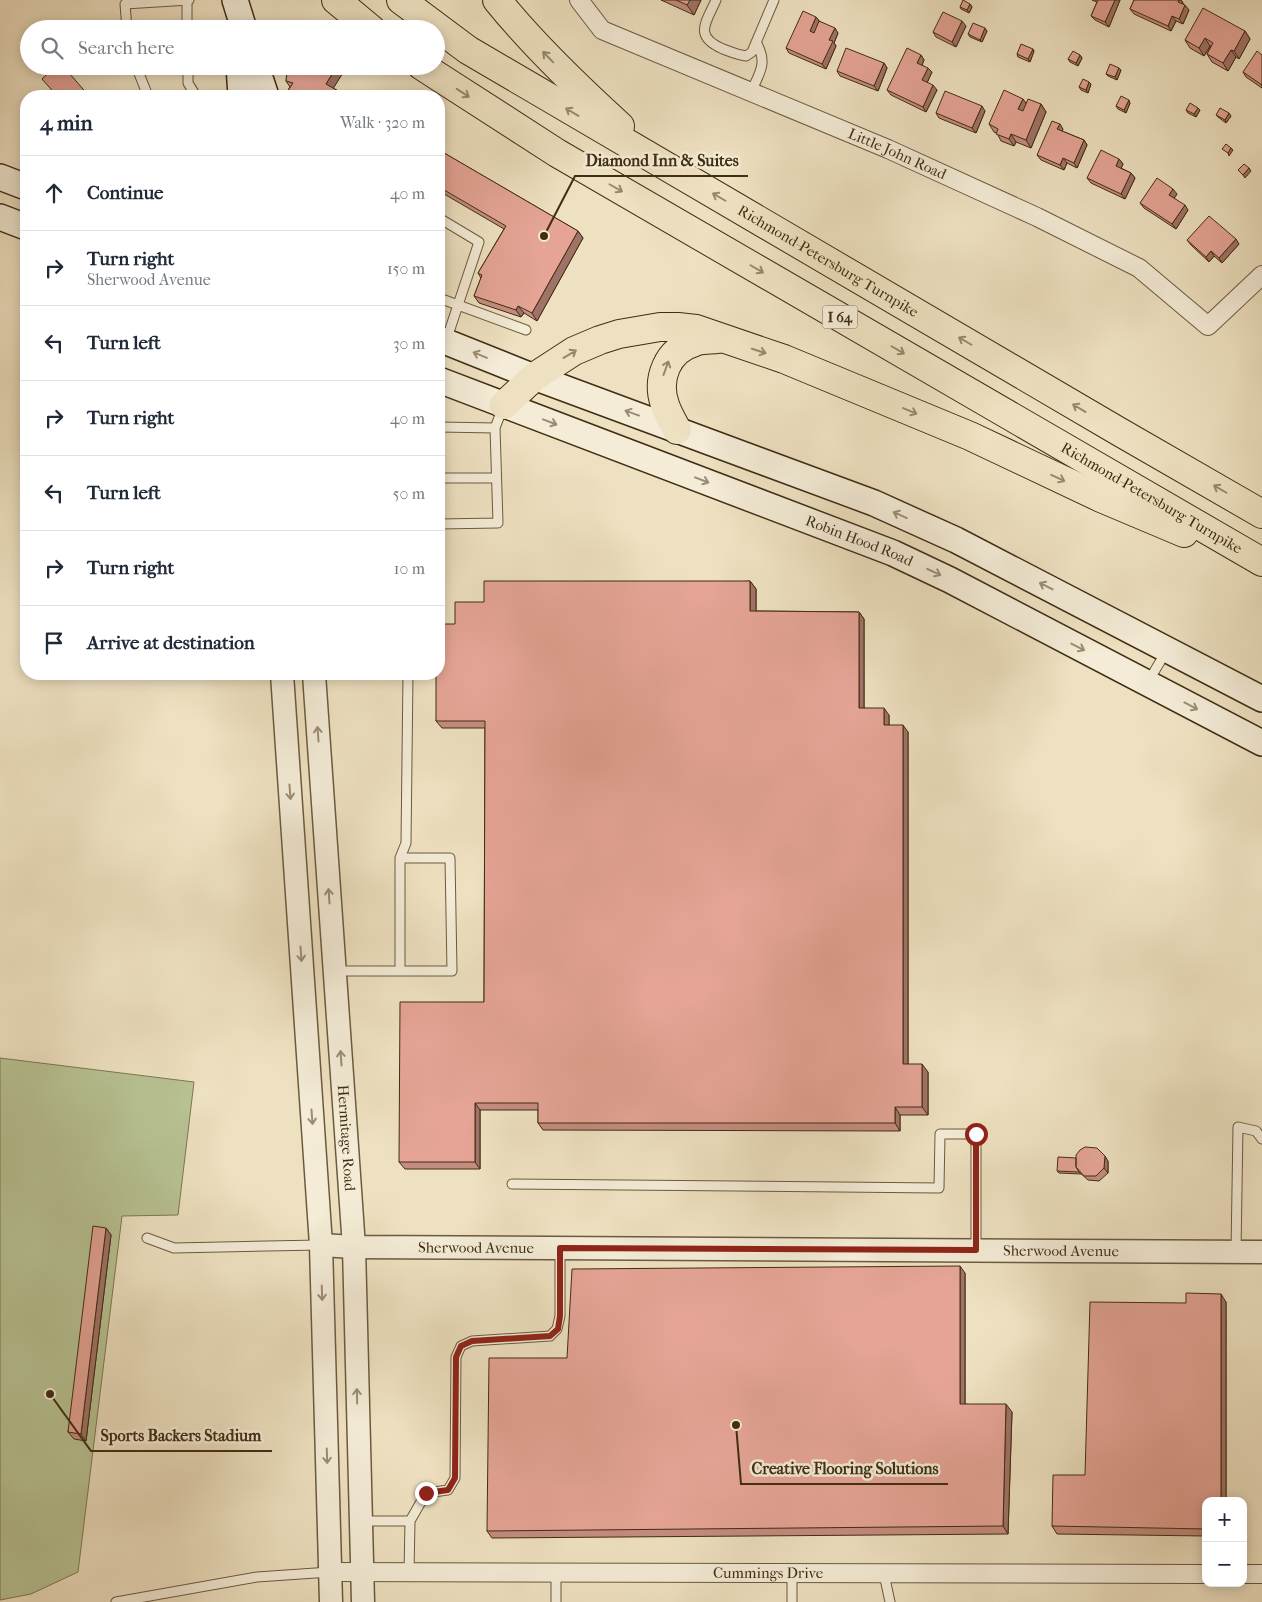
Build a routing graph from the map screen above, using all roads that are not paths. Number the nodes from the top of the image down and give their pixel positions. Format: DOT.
graph roads {
  1 [pos="188,0"];
  2 [pos="234,0"];
  3 [pos="336,0"];
  4 [pos="401,0"];
  5 [pos="498,0"];
  6 [pos="579,0"];
  7 [pos="716,0"];
  8 [pos="774,0"];
  9 [pos="126,20"];
  10 [pos="187,20"];
  11 [pos="235,20"];
  12 [pos="241,20"];
  13 [pos="360,20"];
  14 [pos="428,20"];
  15 [pos="445,33"];
  16 [pos="756,42"];
  17 [pos="140,75"];
  18 [pos="188,75"];
  19 [pos="240,75"];
  20 [pos="259,75"];
  21 [pos="436,75"];
  22 [pos="146,90"];
  23 [pos="192,90"];
  24 [pos="241,90"];
  25 [pos="264,90"];
  26 [pos="751,92"];
  27 [pos="660,163"];
  28 [pos="0,177"];
  29 [pos="20,185"];
  30 [pos="0,217"];
  31 [pos="445,222"];
  32 [pos="20,225"];
  33 [pos="1262,275"];
  34 [pos="445,300"];
  35 [pos="458,305"];
  36 [pos="526,330"];
  37 [pos="445,333"];
  38 [pos="720,338"];
  39 [pos="445,341"];
  40 [pos="534,377"];
  41 [pos="445,384"];
  42 [pos="499,416"];
  43 [pos="445,426"];
  44 [pos="678,430"];
  45 [pos="445,478"];
  46 [pos="496,478"];
  47 [pos="1262,514"];
  48 [pos="445,524"];
  49 [pos="1262,563"];
  50 [pos="1167,650"];
  51 [pos="282,680"];
  52 [pos="314,680"];
  53 [pos="408,680"];
  54 [pos="1148,683"];
  55 [pos="1262,699"];
  56 [pos="1262,743"];
  57 [pos="400,858"];
  58 [pos="335,971"];
  59 [pos="400,971"];
  60 [pos="1262,1139"];
  61 [pos="512,1184"];
  62 [pos="147,1238"];
  63 [pos="321,1245"];
  64 [pos="354,1247"];
  65 [pos="560,1248"];
  66 [pos="976,1250"];
  67 [pos="1236,1252"];
  68 [pos="1262,1252"];
  69 [pos="360,1521"];
  70 [pos="410,1521"];
  71 [pos="330,1572"];
  72 [pos="362,1573"];
  73 [pos="409,1573"];
  74 [pos="556,1573"];
  75 [pos="792,1574"];
  76 [pos="884,1574"];
  77 [pos="1202,1574"];
  78 [pos="1247,1574"];
  79 [pos="1262,1574"];
  80 [pos="116,1602"];
  81 [pos="331,1602"];
  82 [pos="363,1602"];
  83 [pos="556,1602"];
  84 [pos="792,1602"];
  85 [pos="890,1602"];
  1 -- 9 [label="lane"];
  1 -- 10 [label="lane"];
  2 -- 11 [label="main road"];
  2 -- 12 [label="main road"];
  3 -- 13 [label="highway"];
  14 -- 4 [label="highway, Richmond-Petersburg Turnpike, one-way"];
  27 -- 5 [label="highway, one-way"];
  6 -- 26 [label="street, Little John Road"];
  7 -- 16 [label="lane"];
  8 -- 16 [label="lane"];
  27 -- 15 [label="highway, Richmond-Petersburg Turnpike, one-way"];
  16 -- 26 [label="lane"];
  17 -- 22 [label="lane"];
  18 -- 23 [label="lane"];
  19 -- 24 [label="main road"];
  20 -- 25 [label="main road"];
  21 -- 49 [label="highway, Richmond-Petersburg Turnpike / I 64, one-way"];
  26 -- 33 [label="street, Little John Road"];
  47 -- 27 [label="highway, Richmond-Petersburg Turnpike, one-way"];
  28 -- 29 [label="main road"];
  30 -- 32 [label="main road"];
  31 -- 35 [label="lane"];
  34 -- 35 [label="lane"];
  35 -- 36 [label="lane"];
  35 -- 37 [label="lane"];
  40 -- 38 [label="highway, one-way"];
  44 -- 38 [label="highway, one-way"];
  38 -- 49 [label="highway, one-way"];
  40 -- 39 [label="main road, one-way"];
  40 -- 42 [label="highway"];
  44 -- 40 [label="main road, one-way"];
  41 -- 42 [label="main road, Robin Hood Road"];
  42 -- 43 [label="lane"];
  42 -- 46 [label="lane"];
  42 -- 54 [label="main road, Robin Hood Road, one-way"];
  50 -- 44 [label="main road, one-way"];
  45 -- 46 [label="lane"];
  46 -- 48 [label="lane"];
  50 -- 54 [label="lane"];
  50 -- 55 [label="main road"];
  51 -- 63 [label="street, one-way"];
  58 -- 52 [label="street, Hermitage Road, one-way"];
  53 -- 57 [label="lane"];
  54 -- 56 [label="main road, Robin Hood Road, one-way"];
  57 -- 59 [label="lane"];
  57 -- 59 [label="lane"];
  58 -- 59 [label="lane"];
  64 -- 58 [label="street, Hermitage Road, one-way"];
  60 -- 67 [label="lane"];
  61 -- 66 [label="lane"];
  62 -- 63 [label="lane"];
  63 -- 64 [label="street, Sherwood Avenue"];
  63 -- 71 [label="street, one-way"];
  64 -- 65 [label="street, Sherwood Avenue"];
  69 -- 64 [label="street, Hermitage Road, one-way"];
  65 -- 66 [label="street, Sherwood Avenue"];
  65 -- 70 [label="lane"];
  66 -- 67 [label="street, Sherwood Avenue"];
  67 -- 68 [label="street, Sherwood Avenue"];
  69 -- 70 [label="lane"];
  69 -- 72 [label="street, Hermitage Road"];
  70 -- 73 [label="lane"];
  71 -- 72 [label="street, Cummings Drive"];
  71 -- 80 [label="lane"];
  71 -- 81 [label="street"];
  72 -- 73 [label="street, Cummings Drive"];
  72 -- 82 [label="street, Hermitage Road"];
  73 -- 74 [label="street, Cummings Drive"];
  74 -- 75 [label="street, Cummings Drive"];
  74 -- 83 [label="lane"];
  75 -- 76 [label="street, Cummings Drive"];
  75 -- 84 [label="lane"];
  76 -- 77 [label="street, Cummings Drive"];
  76 -- 85 [label="lane"];
  78 -- 79 [label="street"];
}
